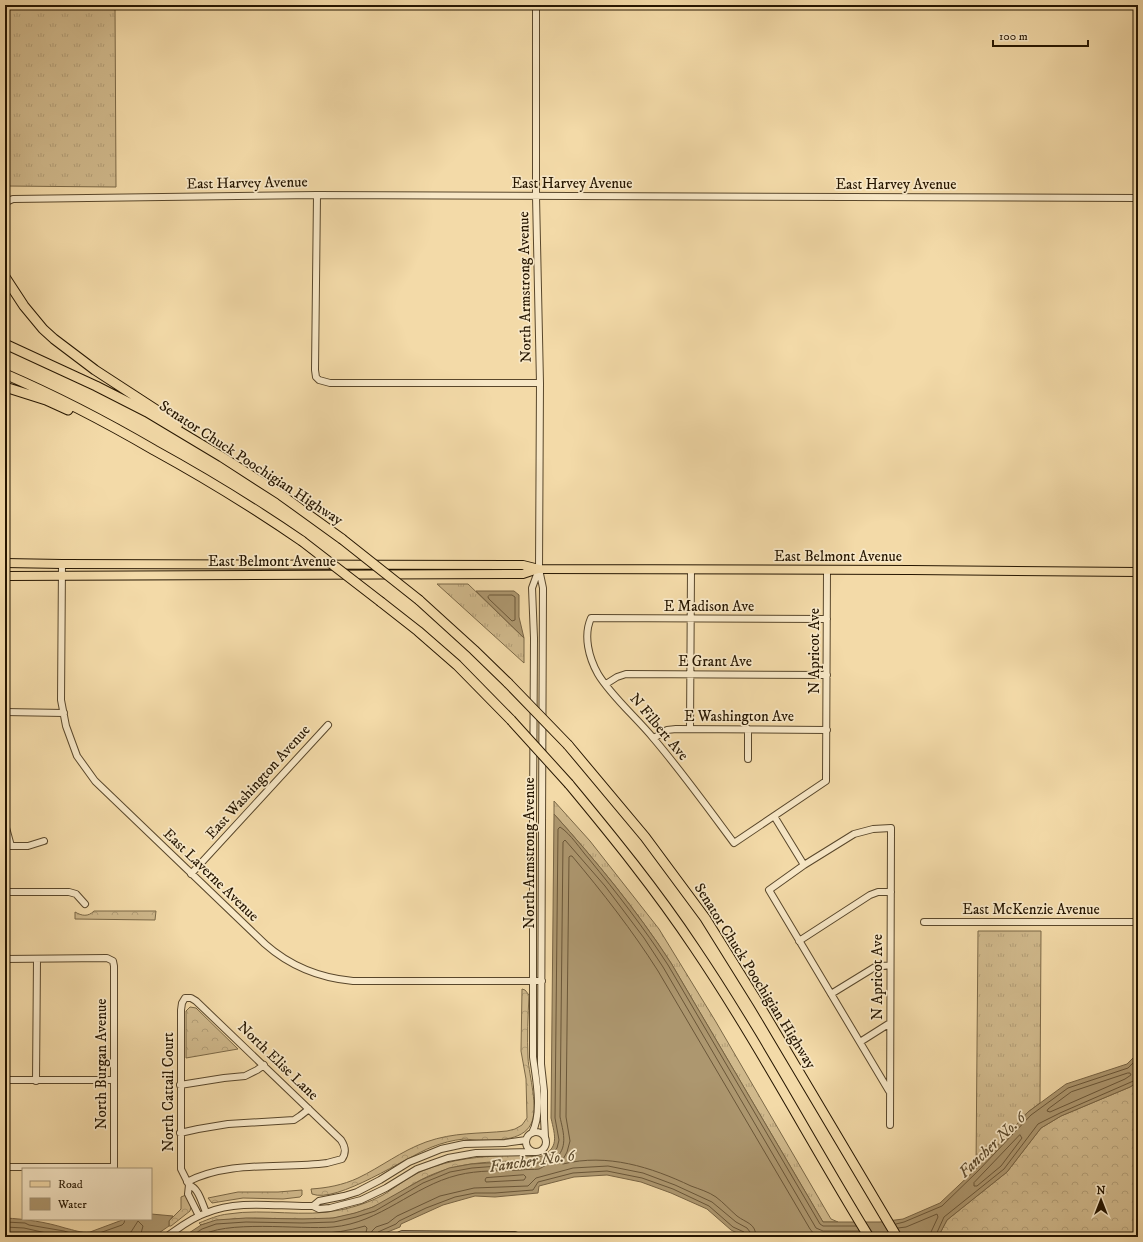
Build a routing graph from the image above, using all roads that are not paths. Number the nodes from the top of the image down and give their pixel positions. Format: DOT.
graph roads {
  1 [pos="536,5"];
  2 [pos="317,195"];
  3 [pos="536,196"];
  4 [pos="1138,198"];
  5 [pos="6,202"];
  6 [pos="5,277"];
  7 [pos="5,344"];
  8 [pos="5,374"];
  9 [pos="540,382"];
  10 [pos="5,387"];
  11 [pos="143,443"];
  12 [pos="222,458"];
  13 [pos="5,563"];
  14 [pos="62,564"];
  15 [pos="538,569"];
  16 [pos="691,569"];
  17 [pos="827,570"];
  18 [pos="1138,572"];
  19 [pos="5,576"];
  20 [pos="62,576"];
  21 [pos="591,618"];
  22 [pos="691,618"];
  23 [pos="827,619"];
  24 [pos="690,673"];
  25 [pos="827,675"];
  26 [pos="606,684"];
  27 [pos="5,712"];
  28 [pos="64,713"];
  29 [pos="328,725"];
  30 [pos="690,729"];
  31 [pos="748,729"];
  32 [pos="827,730"];
  33 [pos="654,738"];
  34 [pos="748,759"];
  35 [pos="774,816"];
  36 [pos="5,824"];
  37 [pos="44,840"];
  38 [pos="8,846"];
  39 [pos="804,865"];
  40 [pos="192,874"];
  41 [pos="5,892"];
  42 [pos="891,892"];
  43 [pos="85,904"];
  44 [pos="924,922"];
  45 [pos="1138,922"];
  46 [pos="799,941"];
  47 [pos="5,959"];
  48 [pos="36,959"];
  49 [pos="890,965"];
  50 [pos="533,981"];
  51 [pos="542,981"];
  52 [pos="831,994"];
  53 [pos="185,998"];
  54 [pos="890,1023"];
  55 [pos="860,1042"];
  56 [pos="264,1065"];
  57 [pos="5,1080"];
  58 [pos="114,1080"];
  59 [pos="36,1081"];
  60 [pos="180,1085"];
  61 [pos="889,1091"];
  62 [pos="309,1109"];
  63 [pos="890,1125"];
  64 [pos="180,1133"];
  65 [pos="532,1133"];
  66 [pos="545,1137"];
  67 [pos="526,1140"];
  68 [pos="533,1152"];
  69 [pos="5,1167"];
  70 [pos="188,1183"];
  71 [pos="313,1206"];
  72 [pos="206,1212"];
  73 [pos="199,1216"];
  74 [pos="166,1237"];
  75 [pos="396,1237"];
  76 [pos="519,1237"];
  77 [pos="869,1237"];
  78 [pos="897,1237"];
  1 -- 3 [label="street, North Armstrong Avenue"];
  2 -- 3 [label="street, East Harvey Avenue"];
  2 -- 5 [label="street, East Harvey Avenue"];
  2 -- 9 [label="street"];
  3 -- 4 [label="street, East Harvey Avenue"];
  3 -- 9 [label="street, North Armstrong Avenue"];
  6 -- 12 [label="highway"];
  7 -- 12 [label="highway, Senator Chuck Poochigian Highway"];
  8 -- 11 [label="highway"];
  9 -- 15 [label="street, North Armstrong Avenue"];
  10 -- 11 [label="highway"];
  11 -- 77 [label="highway, bridge"];
  12 -- 78 [label="highway, Senator Chuck Poochigian Highway, bridge"];
  13 -- 14 [label="main road, East Belmont Avenue"];
  14 -- 15 [label="main road, East Belmont Avenue"];
  14 -- 20 [label="street, East Laverne Avenue"];
  15 -- 16 [label="main road, East Belmont Avenue"];
  15 -- 20 [label="main road, East Belmont Avenue"];
  15 -- 50 [label="street, North Armstrong Avenue"];
  15 -- 51 [label="street, North Armstrong Avenue"];
  16 -- 17 [label="main road, East Belmont Avenue"];
  16 -- 22 [label="street"];
  17 -- 18 [label="main road, East Belmont Avenue"];
  17 -- 23 [label="street, N Apricot Ave"];
  19 -- 20 [label="main road, East Belmont Avenue"];
  20 -- 28 [label="street, East Laverne Avenue"];
  21 -- 22 [label="street, E Madison Ave"];
  21 -- 26 [label="street, N Filbert Ave"];
  22 -- 23 [label="street, E Madison Ave"];
  22 -- 24 [label="street"];
  23 -- 25 [label="street, N Apricot Ave"];
  24 -- 25 [label="street, E Grant Ave"];
  24 -- 26 [label="street, E Grant Ave"];
  24 -- 30 [label="street"];
  25 -- 32 [label="street, N Apricot Ave"];
  26 -- 33 [label="street, N Filbert Ave"];
  27 -- 28 [label="street"];
  28 -- 40 [label="street, East Laverne Avenue"];
  29 -- 40 [label="street, East Washington Avenue"];
  30 -- 31 [label="street, E Washington Ave"];
  30 -- 33 [label="street, E Washington Ave"];
  31 -- 32 [label="street, E Washington Ave"];
  31 -- 34 [label="street"];
  32 -- 35 [label="street, N Apricot Ave"];
  33 -- 35 [label="street, N Filbert Ave"];
  35 -- 39 [label="street"];
  36 -- 38 [label="street"];
  37 -- 38 [label="street"];
  39 -- 42 [label="street, N Apricot Ave"];
  39 -- 46 [label="street"];
  40 -- 50 [label="street, East Laverne Avenue"];
  41 -- 43 [label="street"];
  42 -- 46 [label="street"];
  42 -- 49 [label="street, N Apricot Ave"];
  44 -- 45 [label="street, East McKenzie Avenue"];
  46 -- 52 [label="street"];
  47 -- 48 [label="street"];
  48 -- 58 [label="street, North Burgan Avenue"];
  48 -- 59 [label="street"];
  49 -- 52 [label="street"];
  49 -- 54 [label="street, N Apricot Ave"];
  50 -- 51 [label="street, East Laverne Avenue"];
  50 -- 65 [label="street, North Armstrong Avenue"];
  51 -- 66 [label="street, North Armstrong Avenue"];
  52 -- 55 [label="street"];
  53 -- 56 [label="street, North Elise Lane"];
  53 -- 60 [label="street, North Cattail Court"];
  54 -- 55 [label="street"];
  54 -- 61 [label="street, N Apricot Ave"];
  55 -- 61 [label="street"];
  56 -- 60 [label="street"];
  56 -- 62 [label="street, North Elise Lane"];
  57 -- 59 [label="street"];
  58 -- 59 [label="street"];
  58 -- 69 [label="street, North Burgan Avenue"];
  60 -- 64 [label="street, North Cattail Court"];
  61 -- 63 [label="street, N Apricot Ave"];
  62 -- 64 [label="street"];
  62 -- 70 [label="street, North Elise Lane"];
  64 -- 70 [label="street, North Cattail Court"];
  65 -- 66 [label="street"];
  65 -- 67 [label="street"];
  66 -- 68 [label="street"];
  67 -- 68 [label="street"];
  67 -- 71 [label="street"];
  68 -- 71 [label="street"];
  70 -- 72 [label="street, North Cattail Court"];
  70 -- 73 [label="street, North Cattail Court"];
  71 -- 72 [label="street"];
  72 -- 73 [label="street"];
  73 -- 74 [label="street"];
  75 -- 76 [label="street"];
}
